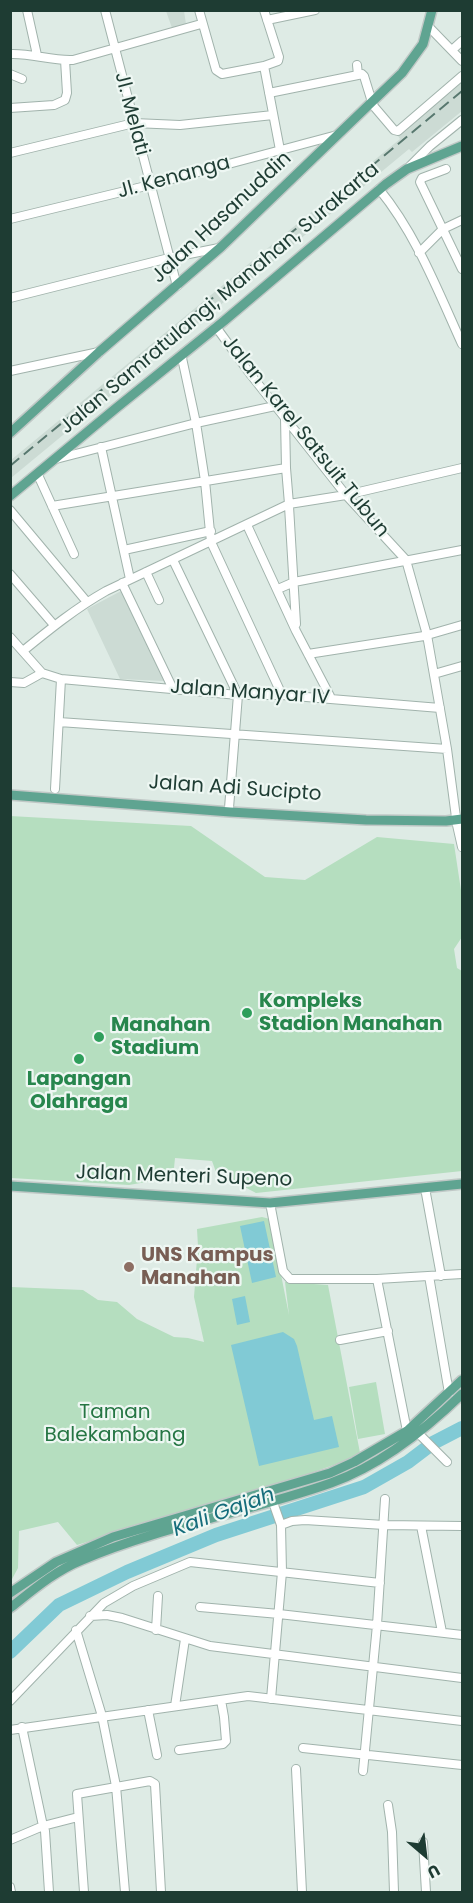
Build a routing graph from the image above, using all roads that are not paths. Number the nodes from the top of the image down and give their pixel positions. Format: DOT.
graph roads {
  1 [pos="27,10"];
  2 [pos="105,10"];
  3 [pos="198,10"];
  4 [pos="264,10"];
  5 [pos="315,10"];
  6 [pos="432,10"];
  7 [pos="267,20"];
  8 [pos="201,24"];
  9 [pos="429,27"];
  10 [pos="462,40"];
  11 [pos="114,49"];
  12 [pos="452,50"];
  13 [pos="10,54"];
  14 [pos="37,56"];
  15 [pos="65,60"];
  16 [pos="462,61"];
  17 [pos="357,65"];
  18 [pos="264,66"];
  19 [pos="10,74"];
  20 [pos="358,75"];
  21 [pos="462,76"];
  22 [pos="22,79"];
  23 [pos="269,93"];
  24 [pos="371,102"];
  25 [pos="10,108"];
  26 [pos="273,115"];
  27 [pos="462,120"];
  28 [pos="134,123"];
  29 [pos="338,135"];
  30 [pos="462,146"];
  31 [pos="280,150"];
  32 [pos="10,153"];
  33 [pos="407,169"];
  34 [pos="446,169"];
  35 [pos="150,185"];
  36 [pos="379,189"];
  37 [pos="10,219"];
  38 [pos="462,220"];
  39 [pos="443,229"];
  40 [pos="221,247"];
  41 [pos="419,253"];
  42 [pos="169,258"];
  43 [pos="462,269"];
  44 [pos="177,286"];
  45 [pos="10,298"];
  46 [pos="216,327"];
  47 [pos="462,344"];
  48 [pos="99,352"];
  49 [pos="182,358"];
  50 [pos="10,371"];
  51 [pos="275,406"];
  52 [pos="285,418"];
  53 [pos="196,423"];
  54 [pos="10,433"];
  55 [pos="101,447"];
  56 [pos="56,459"];
  57 [pos="286,468"];
  58 [pos="462,468"];
  59 [pos="38,475"];
  60 [pos="205,480"];
  61 [pos="346,495"];
  62 [pos="10,496"];
  63 [pos="112,496"];
  64 [pos="289,505"];
  65 [pos="52,506"];
  66 [pos="10,510"];
  67 [pos="247,525"];
  68 [pos="211,531"];
  69 [pos="212,542"];
  70 [pos="124,550"];
  71 [pos="462,550"];
  72 [pos="75,554"];
  73 [pos="173,560"];
  74 [pos="406,560"];
  75 [pos="146,572"];
  76 [pos="10,574"];
  77 [pos="130,579"];
  78 [pos="294,582"];
  79 [pos="122,583"];
  80 [pos="278,590"];
  81 [pos="159,600"];
  82 [pos="87,602"];
  83 [pos="54,625"];
  84 [pos="462,625"];
  85 [pos="296,631"];
  86 [pos="427,635"];
  87 [pos="10,637"];
  88 [pos="23,651"];
  89 [pos="308,654"];
  90 [pos="462,666"];
  91 [pos="42,673"];
  92 [pos="434,674"];
  93 [pos="61,679"];
  94 [pos="10,682"];
  95 [pos="172,687"];
  96 [pos="238,695"];
  97 [pos="282,696"];
  98 [pos="330,696"];
  99 [pos="440,708"];
  100 [pos="59,722"];
  101 [pos="234,733"];
  102 [pos="447,749"];
  103 [pos="55,789"];
  104 [pos="10,793"];
  105 [pos="229,808"];
  106 [pos="458,821"];
  107 [pos="462,848"];
  108 [pos="462,1184"];
  109 [pos="10,1186"];
  110 [pos="425,1188"];
  111 [pos="270,1203"];
  112 [pos="462,1274"];
  113 [pos="429,1276"];
  114 [pos="441,1276"];
  115 [pos="377,1279"];
  116 [pos="388,1331"];
  117 [pos="340,1340"];
  118 [pos="462,1380"];
  119 [pos="449,1393"];
  120 [pos="462,1394"];
  121 [pos="406,1431"];
  122 [pos="420,1435"];
  123 [pos="447,1462"];
  124 [pos="272,1499"];
  125 [pos="385,1499"];
  126 [pos="281,1524"];
  127 [pos="384,1525"];
  128 [pos="421,1526"];
  129 [pos="462,1526"];
  130 [pos="282,1572"];
  131 [pos="380,1583"];
  132 [pos="10,1593"];
  133 [pos="158,1596"];
  134 [pos="200,1607"];
  135 [pos="10,1608"];
  136 [pos="279,1614"];
  137 [pos="89,1616"];
  138 [pos="377,1625"];
  139 [pos="76,1630"];
  140 [pos="156,1630"];
  141 [pos="442,1632"];
  142 [pos="462,1635"];
  143 [pos="185,1640"];
  144 [pos="276,1654"];
  145 [pos="373,1667"];
  146 [pos="462,1678"];
  147 [pos="226,1699"];
  148 [pos="271,1699"];
  149 [pos="10,1701"];
  150 [pos="175,1706"];
  151 [pos="148,1710"];
  152 [pos="369,1710"];
  153 [pos="102,1716"];
  154 [pos="462,1720"];
  155 [pos="22,1727"];
  156 [pos="10,1730"];
  157 [pos="303,1748"];
  158 [pos="179,1750"];
  159 [pos="158,1755"];
  160 [pos="365,1755"];
  161 [pos="462,1765"];
  162 [pos="296,1769"];
  163 [pos="363,1772"];
  164 [pos="116,1786"];
  165 [pos="388,1805"];
  166 [pos="78,1817"];
  167 [pos="44,1829"];
  168 [pos="10,1840"];
  169 [pos="423,1842"];
  170 [pos="10,1887"];
  171 [pos="11,1893"];
  172 [pos="49,1893"];
  173 [pos="84,1893"];
  174 [pos="125,1893"];
  175 [pos="161,1893"];
  176 [pos="302,1893"];
  177 [pos="394,1893"];
  178 [pos="426,1893"];
  1 -- 14 [label="street"];
  2 -- 11 [label="street, Jl. Melati"];
  3 -- 8 [label="street"];
  4 -- 7 [label="street"];
  5 -- 7 [label="street"];
  6 -- 9 [label="main road, Jalan Hasanuddin"];
  7 -- 18 [label="street"];
  8 -- 11 [label="street"];
  8 -- 18 [label="street"];
  9 -- 12 [label="street"];
  9 -- 24 [label="main road, Jalan Hasanuddin"];
  10 -- 12 [label="street"];
  11 -- 15 [label="street"];
  11 -- 28 [label="street, Jl. Melati"];
  12 -- 16 [label="street"];
  13 -- 14 [label="street"];
  14 -- 15 [label="street"];
  15 -- 25 [label="street"];
  17 -- 20 [label="street"];
  18 -- 23 [label="street"];
  19 -- 22 [label="street"];
  20 -- 23 [label="street"];
  20 -- 24 [label="street"];
  21 -- 24 [label="street"];
  23 -- 26 [label="street"];
  24 -- 29 [label="main road, Jalan Hasanuddin"];
  26 -- 28 [label="street"];
  26 -- 31 [label="street"];
  27 -- 33 [label="street"];
  28 -- 32 [label="street"];
  28 -- 35 [label="street, Jl. Melati"];
  29 -- 31 [label="street, Jl. Kenanga"];
  29 -- 40 [label="main road, Jalan Hasanuddin"];
  30 -- 33 [label="main road, Jalan Samratulangi, Manahan, Surakarta"];
  31 -- 35 [label="street, Jl. Kenanga"];
  33 -- 36 [label="main road, Jalan Samratulangi, Manahan, Surakarta"];
  34 -- 39 [label="street"];
  35 -- 37 [label="street, Jl. Kenanga"];
  35 -- 42 [label="street, Jl. Melati"];
  36 -- 41 [label="street"];
  36 -- 46 [label="main road, Jalan Samratulangi, Manahan, Surakarta"];
  38 -- 39 [label="street"];
  39 -- 41 [label="street"];
  39 -- 43 [label="street"];
  40 -- 42 [label="street"];
  40 -- 44 [label="main road, Jalan Hasanuddin"];
  41 -- 47 [label="street"];
  42 -- 44 [label="street, Jl. Melati"];
  42 -- 45 [label="street"];
  44 -- 48 [label="main road, Jalan Hasanuddin"];
  46 -- 51 [label="street, Jalan Karel Satsuit Tubun"];
  46 -- 56 [label="main road, Jalan Samratulangi, Manahan, Surakarta"];
  48 -- 50 [label="street"];
  48 -- 54 [label="main road, Jalan Hasanuddin"];
  49 -- 53 [label="street"];
  51 -- 52 [label="street, Jalan Karel Satsuit Tubun"];
  51 -- 53 [label="street"];
  52 -- 57 [label="street"];
  52 -- 61 [label="street, Jalan Karel Satsuit Tubun"];
  53 -- 55 [label="street"];
  53 -- 60 [label="street"];
  55 -- 56 [label="street"];
  55 -- 63 [label="street"];
  56 -- 59 [label="main road, Jalan Samratulangi, Manahan, Surakarta"];
  57 -- 60 [label="street"];
  57 -- 64 [label="street"];
  58 -- 61 [label="street"];
  59 -- 62 [label="main road, Jalan Samratulangi, Manahan, Surakarta"];
  59 -- 65 [label="street"];
  60 -- 63 [label="street"];
  60 -- 68 [label="street"];
  61 -- 64 [label="street"];
  61 -- 74 [label="street, Jalan Karel Satsuit Tubun"];
  63 -- 65 [label="street"];
  63 -- 70 [label="street"];
  64 -- 67 [label="street"];
  64 -- 78 [label="street"];
  65 -- 72 [label="street"];
  66 -- 82 [label="street"];
  67 -- 69 [label="street"];
  67 -- 80 [label="street"];
  68 -- 69 [label="street"];
  68 -- 70 [label="street"];
  69 -- 73 [label="street"];
  69 -- 97 [label="street"];
  70 -- 77 [label="street"];
  71 -- 74 [label="street"];
  73 -- 75 [label="street"];
  73 -- 96 [label="street"];
  74 -- 78 [label="street"];
  74 -- 86 [label="street, Jalan Karel Satsuit Tubun"];
  75 -- 77 [label="street"];
  75 -- 81 [label="street"];
  76 -- 83 [label="street"];
  77 -- 79 [label="street"];
  78 -- 80 [label="street"];
  78 -- 85 [label="street"];
  79 -- 82 [label="street"];
  79 -- 95 [label="street"];
  80 -- 85 [label="street"];
  82 -- 83 [label="street"];
  83 -- 88 [label="street"];
  84 -- 86 [label="street"];
  85 -- 89 [label="street"];
  86 -- 89 [label="street"];
  86 -- 92 [label="street, Jalan Karel Satsuit Tubun"];
  87 -- 88 [label="street"];
  88 -- 91 [label="street"];
  89 -- 98 [label="street"];
  90 -- 92 [label="street"];
  91 -- 93 [label="street, Jalan Manyar IV"];
  91 -- 94 [label="street"];
  92 -- 99 [label="street, Jalan Karel Satsuit Tubun"];
  93 -- 95 [label="street, Jalan Manyar IV"];
  93 -- 100 [label="street"];
  95 -- 96 [label="street, Jalan Manyar IV"];
  96 -- 97 [label="street, Jalan Manyar IV"];
  96 -- 101 [label="street"];
  97 -- 99 [label="street, Jalan Manyar IV"];
  99 -- 102 [label="street, Jalan Karel Satsuit Tubun"];
  100 -- 101 [label="street"];
  100 -- 103 [label="street"];
  101 -- 102 [label="street"];
  101 -- 105 [label="street"];
  102 -- 106 [label="street, Jalan Karel Satsuit Tubun"];
  104 -- 105 [label="main road, Jalan Adi Sucipto"];
  104 -- 106 [label="main road, Jalan Adi Sucipto"];
  105 -- 106 [label="main road, Jalan Adi Sucipto"];
  106 -- 107 [label="street, Jalan Karel Satsuit Tubun"];
  108 -- 110 [label="main road, Jalan Menteri Supeno"];
  109 -- 111 [label="main road, Jalan Menteri Supeno"];
  110 -- 111 [label="main road, Jalan Menteri Supeno"];
  110 -- 114 [label="street"];
  111 -- 115 [label="street"];
  112 -- 114 [label="street"];
  113 -- 114 [label="street"];
  113 -- 115 [label="street"];
  113 -- 119 [label="street"];
  115 -- 116 [label="street"];
  116 -- 117 [label="street"];
  116 -- 121 [label="street"];
  118 -- 119 [label="main road"];
  119 -- 121 [label="main road"];
  120 -- 122 [label="main road"];
  121 -- 124 [label="main road"];
  122 -- 123 [label="street"];
  122 -- 124 [label="main road"];
  124 -- 126 [label="street"];
  124 -- 132 [label="main road"];
  124 -- 135 [label="main road"];
  125 -- 127 [label="street"];
  126 -- 127 [label="street"];
  126 -- 130 [label="street"];
  127 -- 128 [label="street"];
  127 -- 131 [label="street"];
  128 -- 129 [label="street"];
  128 -- 141 [label="street"];
  130 -- 131 [label="street"];
  130 -- 136 [label="street"];
  130 -- 137 [label="street"];
  131 -- 138 [label="street"];
  133 -- 140 [label="street"];
  134 -- 136 [label="street"];
  136 -- 138 [label="street"];
  136 -- 144 [label="street"];
  137 -- 139 [label="street"];
  137 -- 140 [label="street"];
  138 -- 141 [label="street"];
  138 -- 145 [label="street"];
  139 -- 149 [label="street"];
  139 -- 153 [label="street"];
  140 -- 143 [label="street"];
  141 -- 142 [label="street"];
  143 -- 144 [label="street"];
  143 -- 150 [label="street"];
  144 -- 145 [label="street"];
  144 -- 148 [label="street"];
  145 -- 146 [label="street"];
  145 -- 152 [label="street"];
  147 -- 148 [label="street"];
  147 -- 150 [label="street"];
  147 -- 158 [label="street"];
  148 -- 152 [label="street"];
  150 -- 151 [label="street"];
  151 -- 153 [label="street"];
  151 -- 159 [label="street"];
  152 -- 154 [label="street"];
  152 -- 160 [label="street"];
  153 -- 155 [label="street"];
  153 -- 164 [label="street"];
  155 -- 156 [label="street"];
  155 -- 167 [label="street"];
  157 -- 160 [label="street"];
  160 -- 161 [label="street"];
  160 -- 163 [label="street"];
  162 -- 176 [label="street"];
  164 -- 166 [label="street"];
  164 -- 174 [label="street"];
  164 -- 175 [label="street"];
  165 -- 177 [label="street"];
  166 -- 167 [label="street"];
  166 -- 173 [label="street"];
  167 -- 168 [label="street"];
  167 -- 172 [label="street"];
  169 -- 178 [label="street"];
  170 -- 171 [label="street"];
}
